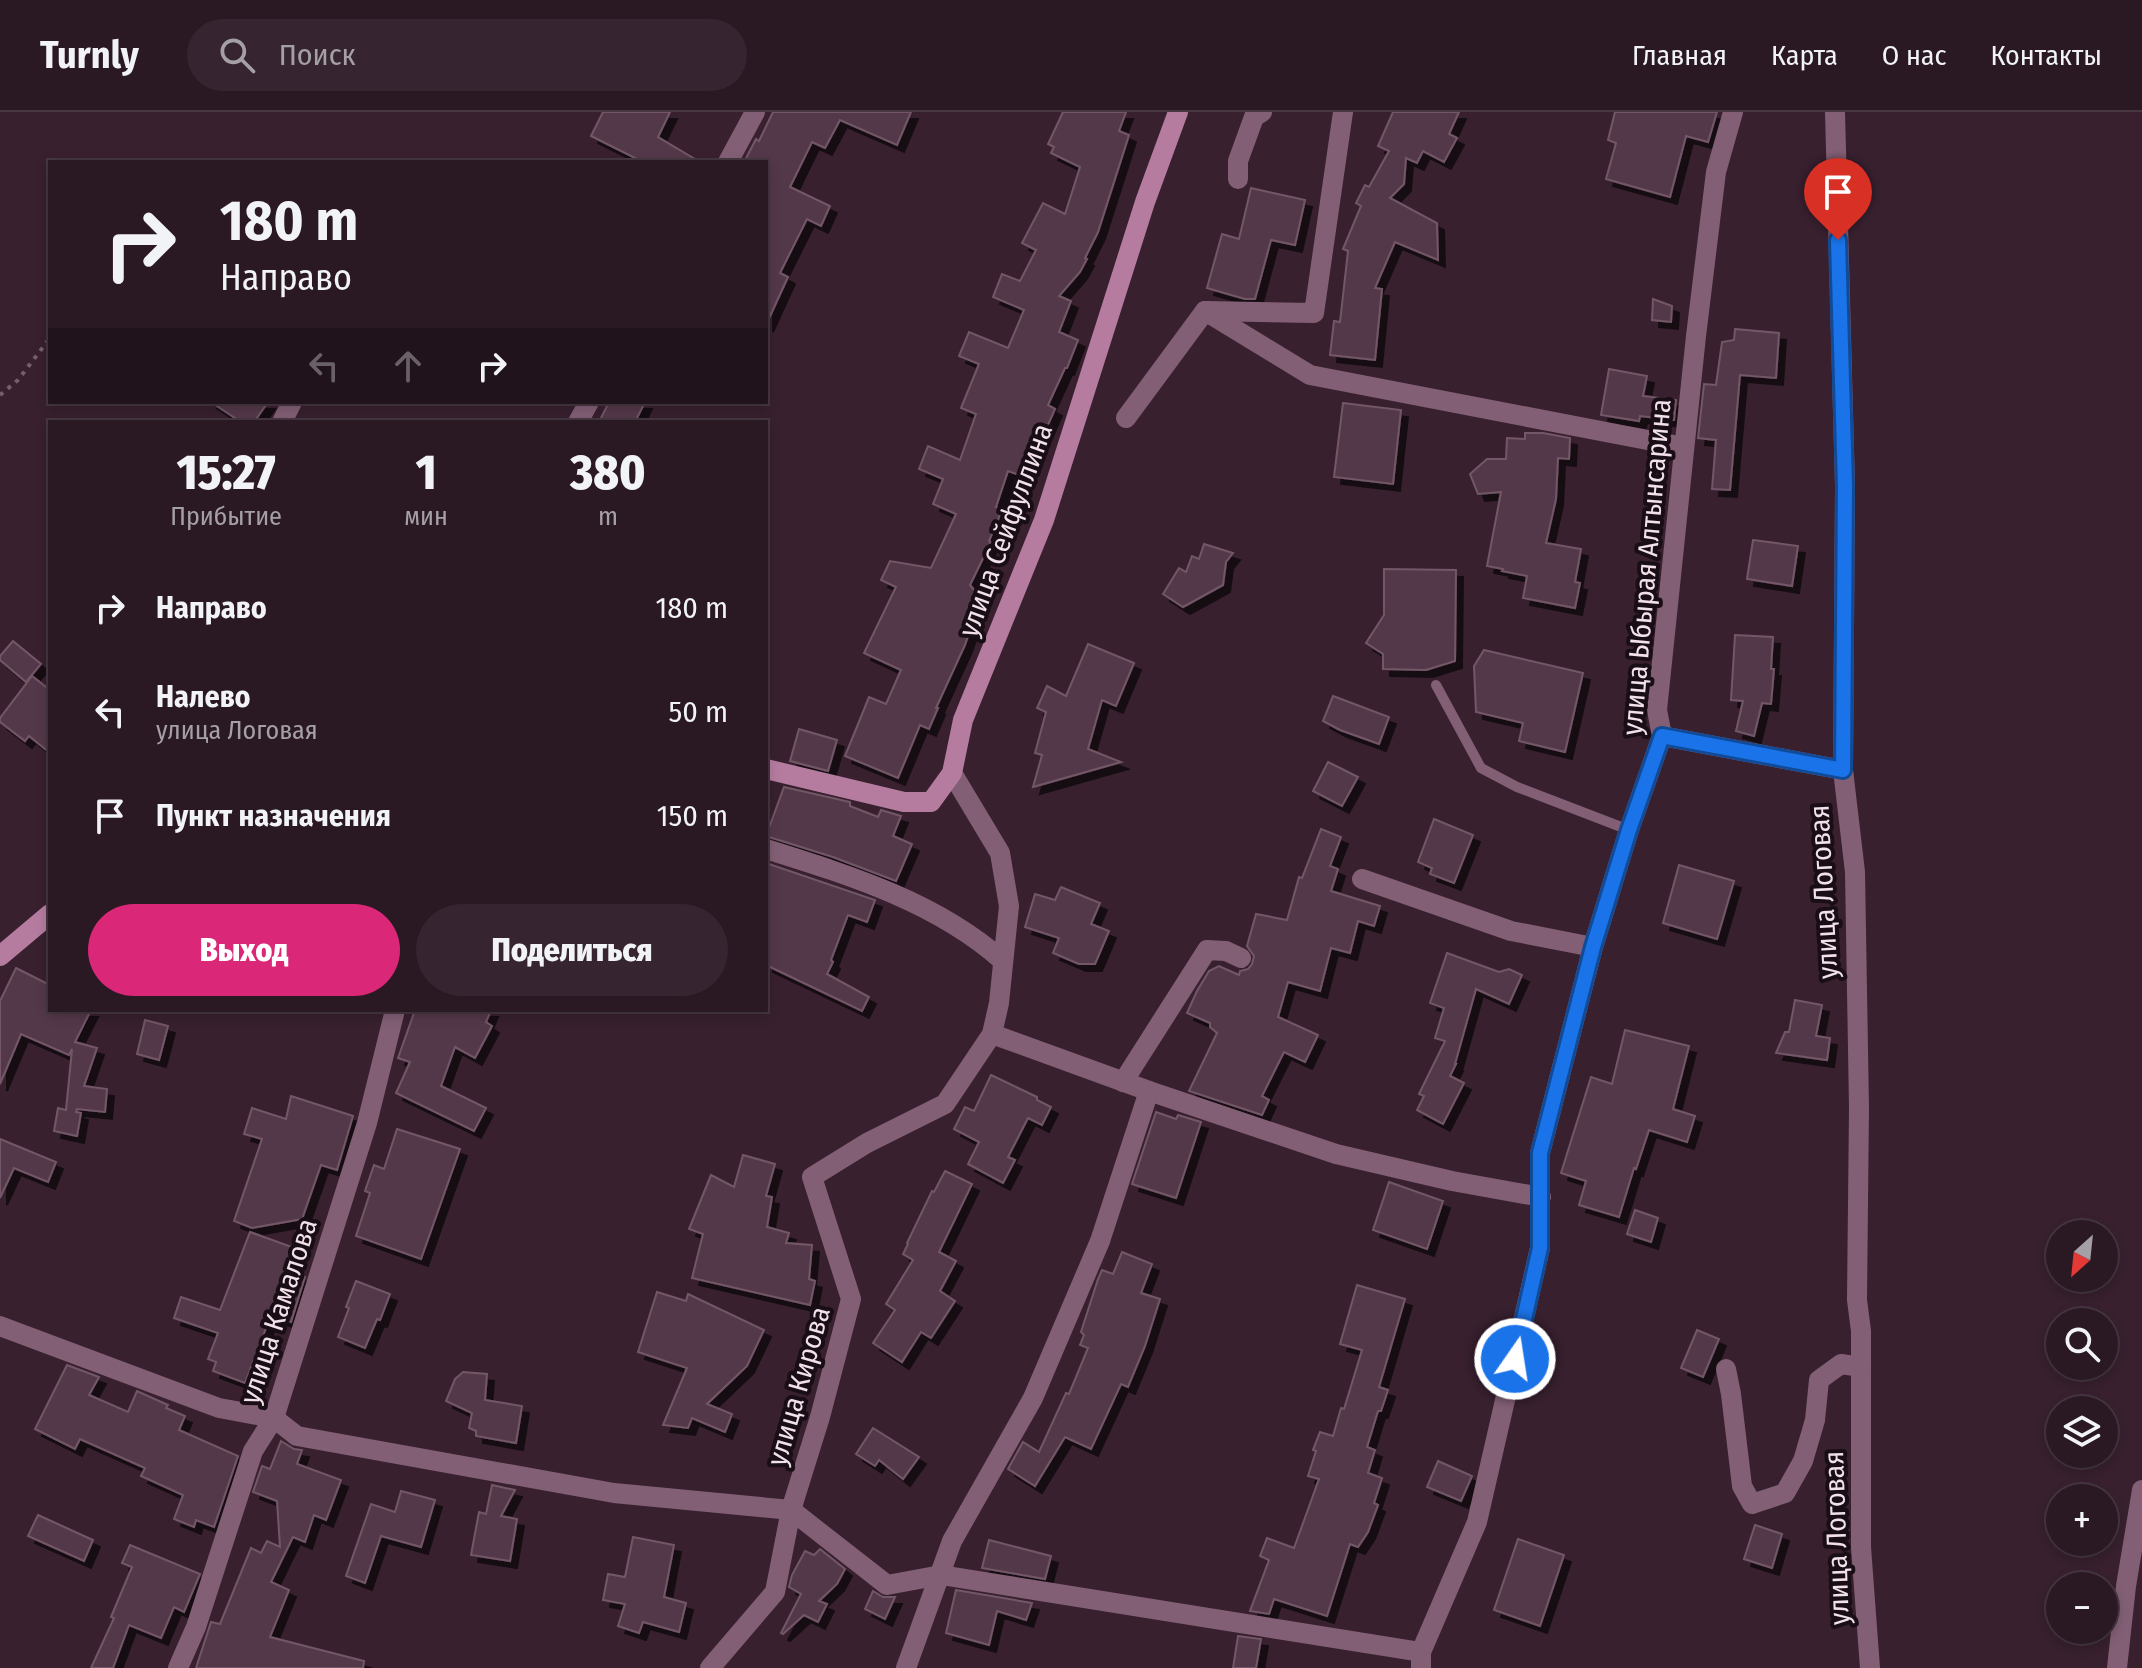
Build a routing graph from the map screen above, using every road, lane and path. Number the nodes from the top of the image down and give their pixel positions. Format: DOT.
graph roads {
  1 [pos="755,112"];
  2 [pos="1178,112"];
  3 [pos="1262,112"];
  4 [pos="1343,112"];
  5 [pos="1733,112"];
  6 [pos="1835,112"];
  7 [pos="729,160"];
  8 [pos="1238,179"];
  9 [pos="1205,311"];
  10 [pos="48,341"];
  11 [pos="0,395"];
  12 [pos="1126,418"];
  13 [pos="1684,447"];
  14 [pos="1436,685"];
  15 [pos="1662,736"];
  16 [pos="768,769"];
  17 [pos="1843,770"];
  18 [pos="952,773"];
  19 [pos="1629,830"];
  20 [pos="768,850"];
  21 [pos="1362,879"];
  22 [pos="48,916"];
  23 [pos="1593,947"];
  24 [pos="0,956"];
  25 [pos="1241,958"];
  26 [pos="1003,961"];
  27 [pos="395,1012"];
  28 [pos="992,1034"];
  29 [pos="1123,1082"];
  30 [pos="1149,1091"];
  31 [pos="1541,1197"];
  32 [pos="0,1326"];
  33 [pos="1861,1367"];
  34 [pos="1726,1369"];
  35 [pos="274,1418"];
  36 [pos="2142,1490"];
  37 [pos="791,1510"];
  38 [pos="941,1575"];
  39 [pos="1421,1660"];
  40 [pos="178,1668"];
  41 [pos="710,1668"];
  42 [pos="906,1668"];
  43 [pos="1870,1668"];
  44 [pos="2117,1668"];
  1 -- 7 [label="street"];
  2 -- 18 [label="street, улица Сейфуллина"];
  3 -- 8 [label="street"];
  4 -- 9 [label="street"];
  5 -- 13 [label="street, улица Ыбырая Алтынсарина"];
  6 -- 17 [label="street, улица Логовая"];
  9 -- 12 [label="street"];
  9 -- 13 [label="street"];
  10 -- 11 [label="path"];
  13 -- 15 [label="street, улица Ыбырая Алтынсарина"];
  14 -- 19 [label="lane"];
  15 -- 17 [label="street"];
  15 -- 19 [label="street, улица Ыбырая Алтынсарина"];
  16 -- 18 [label="street, улица Сейфуллина"];
  17 -- 33 [label="street, улица Логовая"];
  18 -- 26 [label="street, улица Кирова"];
  19 -- 23 [label="street, улица Ыбырая Алтынсарина"];
  20 -- 26 [label="street"];
  21 -- 23 [label="street"];
  22 -- 24 [label="street"];
  23 -- 31 [label="street, улица Ыбырая Алтынсарина"];
  25 -- 29 [label="street"];
  26 -- 28 [label="street, улица Кирова"];
  27 -- 35 [label="street, улица Камалова"];
  28 -- 29 [label="street"];
  28 -- 37 [label="street, улица Кирова"];
  29 -- 30 [label="street"];
  30 -- 31 [label="street"];
  30 -- 38 [label="street"];
  31 -- 39 [label="street, улица Ыбырая Алтынсарина"];
  32 -- 35 [label="street"];
  33 -- 34 [label="street"];
  33 -- 43 [label="street, улица Логовая"];
  35 -- 37 [label="street"];
  35 -- 40 [label="street, улица Камалова"];
  36 -- 44 [label="street"];
  37 -- 38 [label="street"];
  37 -- 41 [label="street, улица Кирова"];
  38 -- 39 [label="street"];
  38 -- 42 [label="street"];
}
